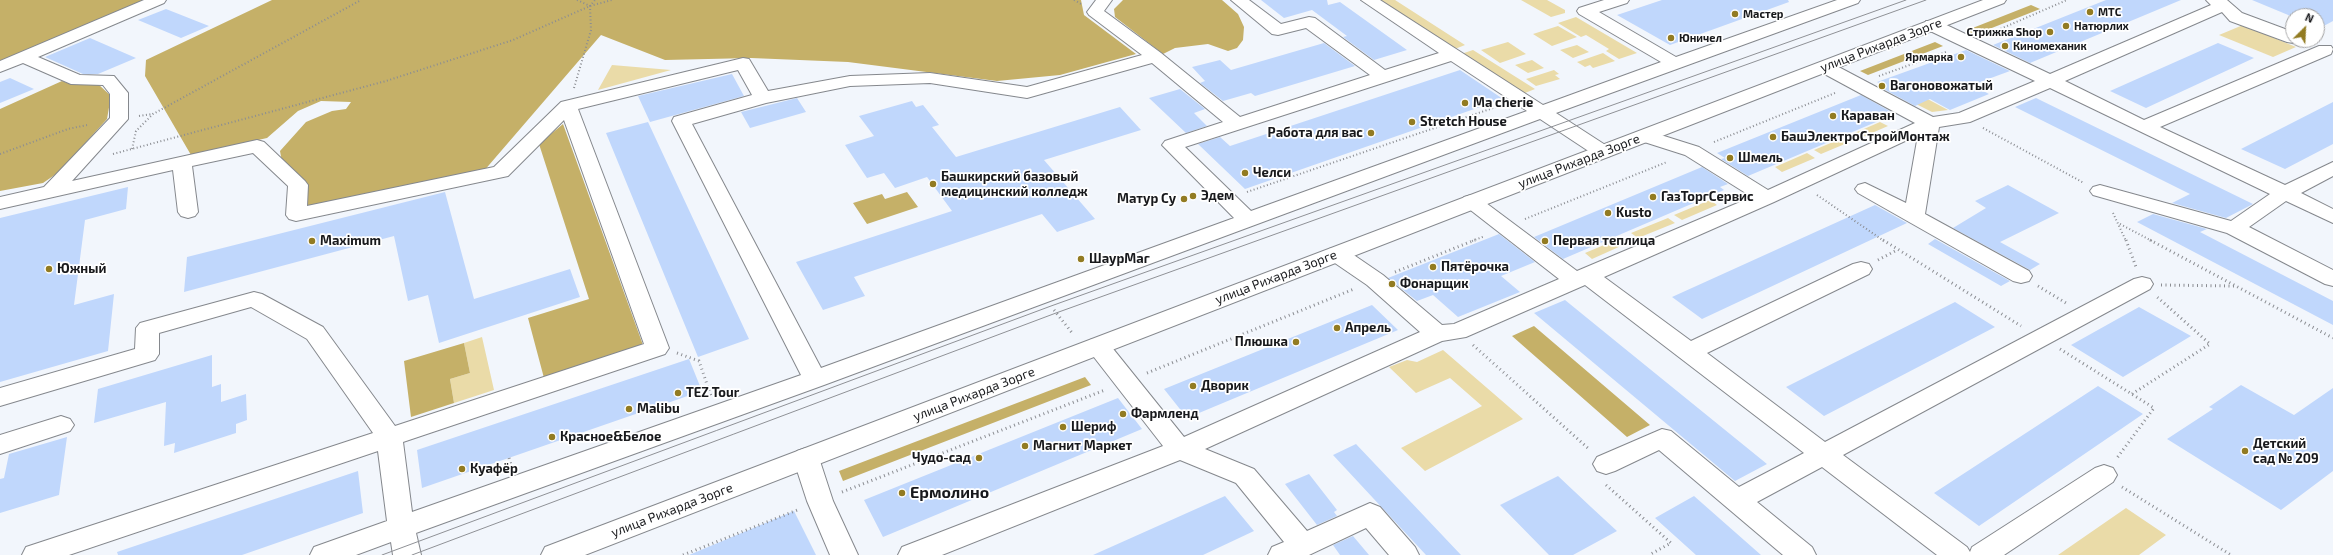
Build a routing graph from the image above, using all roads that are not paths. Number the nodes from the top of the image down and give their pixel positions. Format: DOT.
graph roads {
  1 [pos="158,0"];
  2 [pos="1104,0"];
  3 [pos="1239,0"];
  4 [pos="1369,0"];
  5 [pos="1621,0"];
  6 [pos="1852,0"];
  7 [pos="1998,0"];
  8 [pos="2220,2"];
  9 [pos="1932,25"];
  10 [pos="2285,35"];
  11 [pos="2329,48"];
  12 [pos="1454,54"];
  13 [pos="23,57"];
  14 [pos="1155,57"];
  15 [pos="1675,63"];
  16 [pos="1825,66"];
  17 [pos="0,67"];
  18 [pos="1383,77"];
  19 [pos="2050,81"];
  20 [pos="763,98"];
  21 [pos="568,106"];
  22 [pos="1541,112"];
  23 [pos="1930,123"];
  24 [pos="1237,124"];
  25 [pos="2144,127"];
  26 [pos="1645,136"];
  27 [pos="1603,152"];
  28 [pos="182,162"];
  29 [pos="2333,168"];
  30 [pos="89,183"];
  31 [pos="1864,189"];
  32 [pos="2100,191"];
  33 [pos="51,192"];
  34 [pos="2284,193"];
  35 [pos="1767,198"];
  36 [pos="1471,201"];
  37 [pos="0,203"];
  38 [pos="188,212"];
  39 [pos="0,213"];
  40 [pos="1914,217"];
  41 [pos="2333,217"];
  42 [pos="1248,220"];
  43 [pos="2234,228"];
  44 [pos="1337,254"];
  45 [pos="1861,269"];
  46 [pos="2022,276"];
  47 [pos="1580,278"];
  48 [pos="2333,279"];
  49 [pos="2142,284"];
  50 [pos="1447,333"];
  51 [pos="1098,346"];
  52 [pos="1689,352"];
  53 [pos="815,380"];
  54 [pos="0,397"];
  55 [pos="61,425"];
  56 [pos="389,436"];
  57 [pos="0,445"];
  58 [pos="1180,450"];
  59 [pos="1822,453"];
  60 [pos="806,458"];
  61 [pos="1606,464"];
  62 [pos="2104,475"];
  63 [pos="1738,500"];
  64 [pos="401,527"];
  65 [pos="590,549"];
  66 [pos="1293,550"];
  67 [pos="36,555"];
  68 [pos="324,555"];
  69 [pos="407,555"];
  70 [pos="555,555"];
  71 [pos="844,555"];
  72 [pos="912,555"];
  73 [pos="1405,555"];
  74 [pos="1802,555"];
  75 [pos="1957,555"];
  76 [pos="1982,555"];
  1 -- 13 [label="street"];
  2 -- 14 [label="street"];
  3 -- 18 [label="street"];
  4 -- 12 [label="street"];
  5 -- 15 [label="street"];
  6 -- 15 [label="street"];
  7 -- 9 [label="street, улица Рихарда Зорге"];
  8 -- 10 [label="street"];
  8 -- 19 [label="street"];
  9 -- 16 [label="street, улица Рихарда Зорге"];
  9 -- 19 [label="street"];
  11 -- 25 [label="street"];
  12 -- 18 [label="street"];
  12 -- 22 [label="street"];
  13 -- 17 [label="street"];
  13 -- 33 [label="street"];
  14 -- 20 [label="street"];
  14 -- 24 [label="street"];
  15 -- 22 [label="street"];
  16 -- 23 [label="street"];
  16 -- 26 [label="street, улица Рихарда Зорге"];
  18 -- 24 [label="street"];
  19 -- 23 [label="street"];
  19 -- 25 [label="street"];
  20 -- 21 [label="street"];
  20 -- 53 [label="street"];
  21 -- 28 [label="street"];
  21 -- 56 [label="street"];
  22 -- 27 [label="street"];
  22 -- 42 [label="street"];
  23 -- 35 [label="street"];
  23 -- 40 [label="street"];
  24 -- 42 [label="street"];
  25 -- 34 [label="street"];
  26 -- 27 [label="street, улица Рихарда Зорге"];
  26 -- 35 [label="street"];
  27 -- 36 [label="street, улица Рихарда Зорге"];
  28 -- 30 [label="street"];
  28 -- 38 [label="street"];
  29 -- 34 [label="street"];
  30 -- 33 [label="street"];
  30 -- 39 [label="street"];
  31 -- 40 [label="street"];
  32 -- 43 [label="street"];
  33 -- 37 [label="street"];
  34 -- 41 [label="street"];
  34 -- 43 [label="street"];
  35 -- 47 [label="street"];
  36 -- 44 [label="street, улица Рихарда Зорге"];
  36 -- 47 [label="street"];
  40 -- 46 [label="street"];
  42 -- 53 [label="street"];
  43 -- 48 [label="street"];
  44 -- 50 [label="street"];
  44 -- 51 [label="street, улица Рихарда Зорге"];
  45 -- 52 [label="street"];
  47 -- 50 [label="street"];
  47 -- 52 [label="street"];
  49 -- 59 [label="street"];
  50 -- 58 [label="street"];
  51 -- 58 [label="street"];
  51 -- 60 [label="street, улица Рихарда Зорге"];
  52 -- 59 [label="street"];
  53 -- 64 [label="street"];
  54 -- 56 [label="street"];
  55 -- 57 [label="street"];
  56 -- 64 [label="street"];
  56 -- 67 [label="street"];
  58 -- 66 [label="street"];
  58 -- 72 [label="street"];
  59 -- 63 [label="street"];
  59 -- 75 [label="street"];
  60 -- 65 [label="street, улица Рихарда Зорге"];
  60 -- 71 [label="street"];
  61 -- 63 [label="street"];
  62 -- 76 [label="street"];
  63 -- 74 [label="street"];
  64 -- 68 [label="street"];
  64 -- 69 [label="street"];
  65 -- 70 [label="street, улица Рихарда Зорге"];
  66 -- 73 [label="street"];
}
